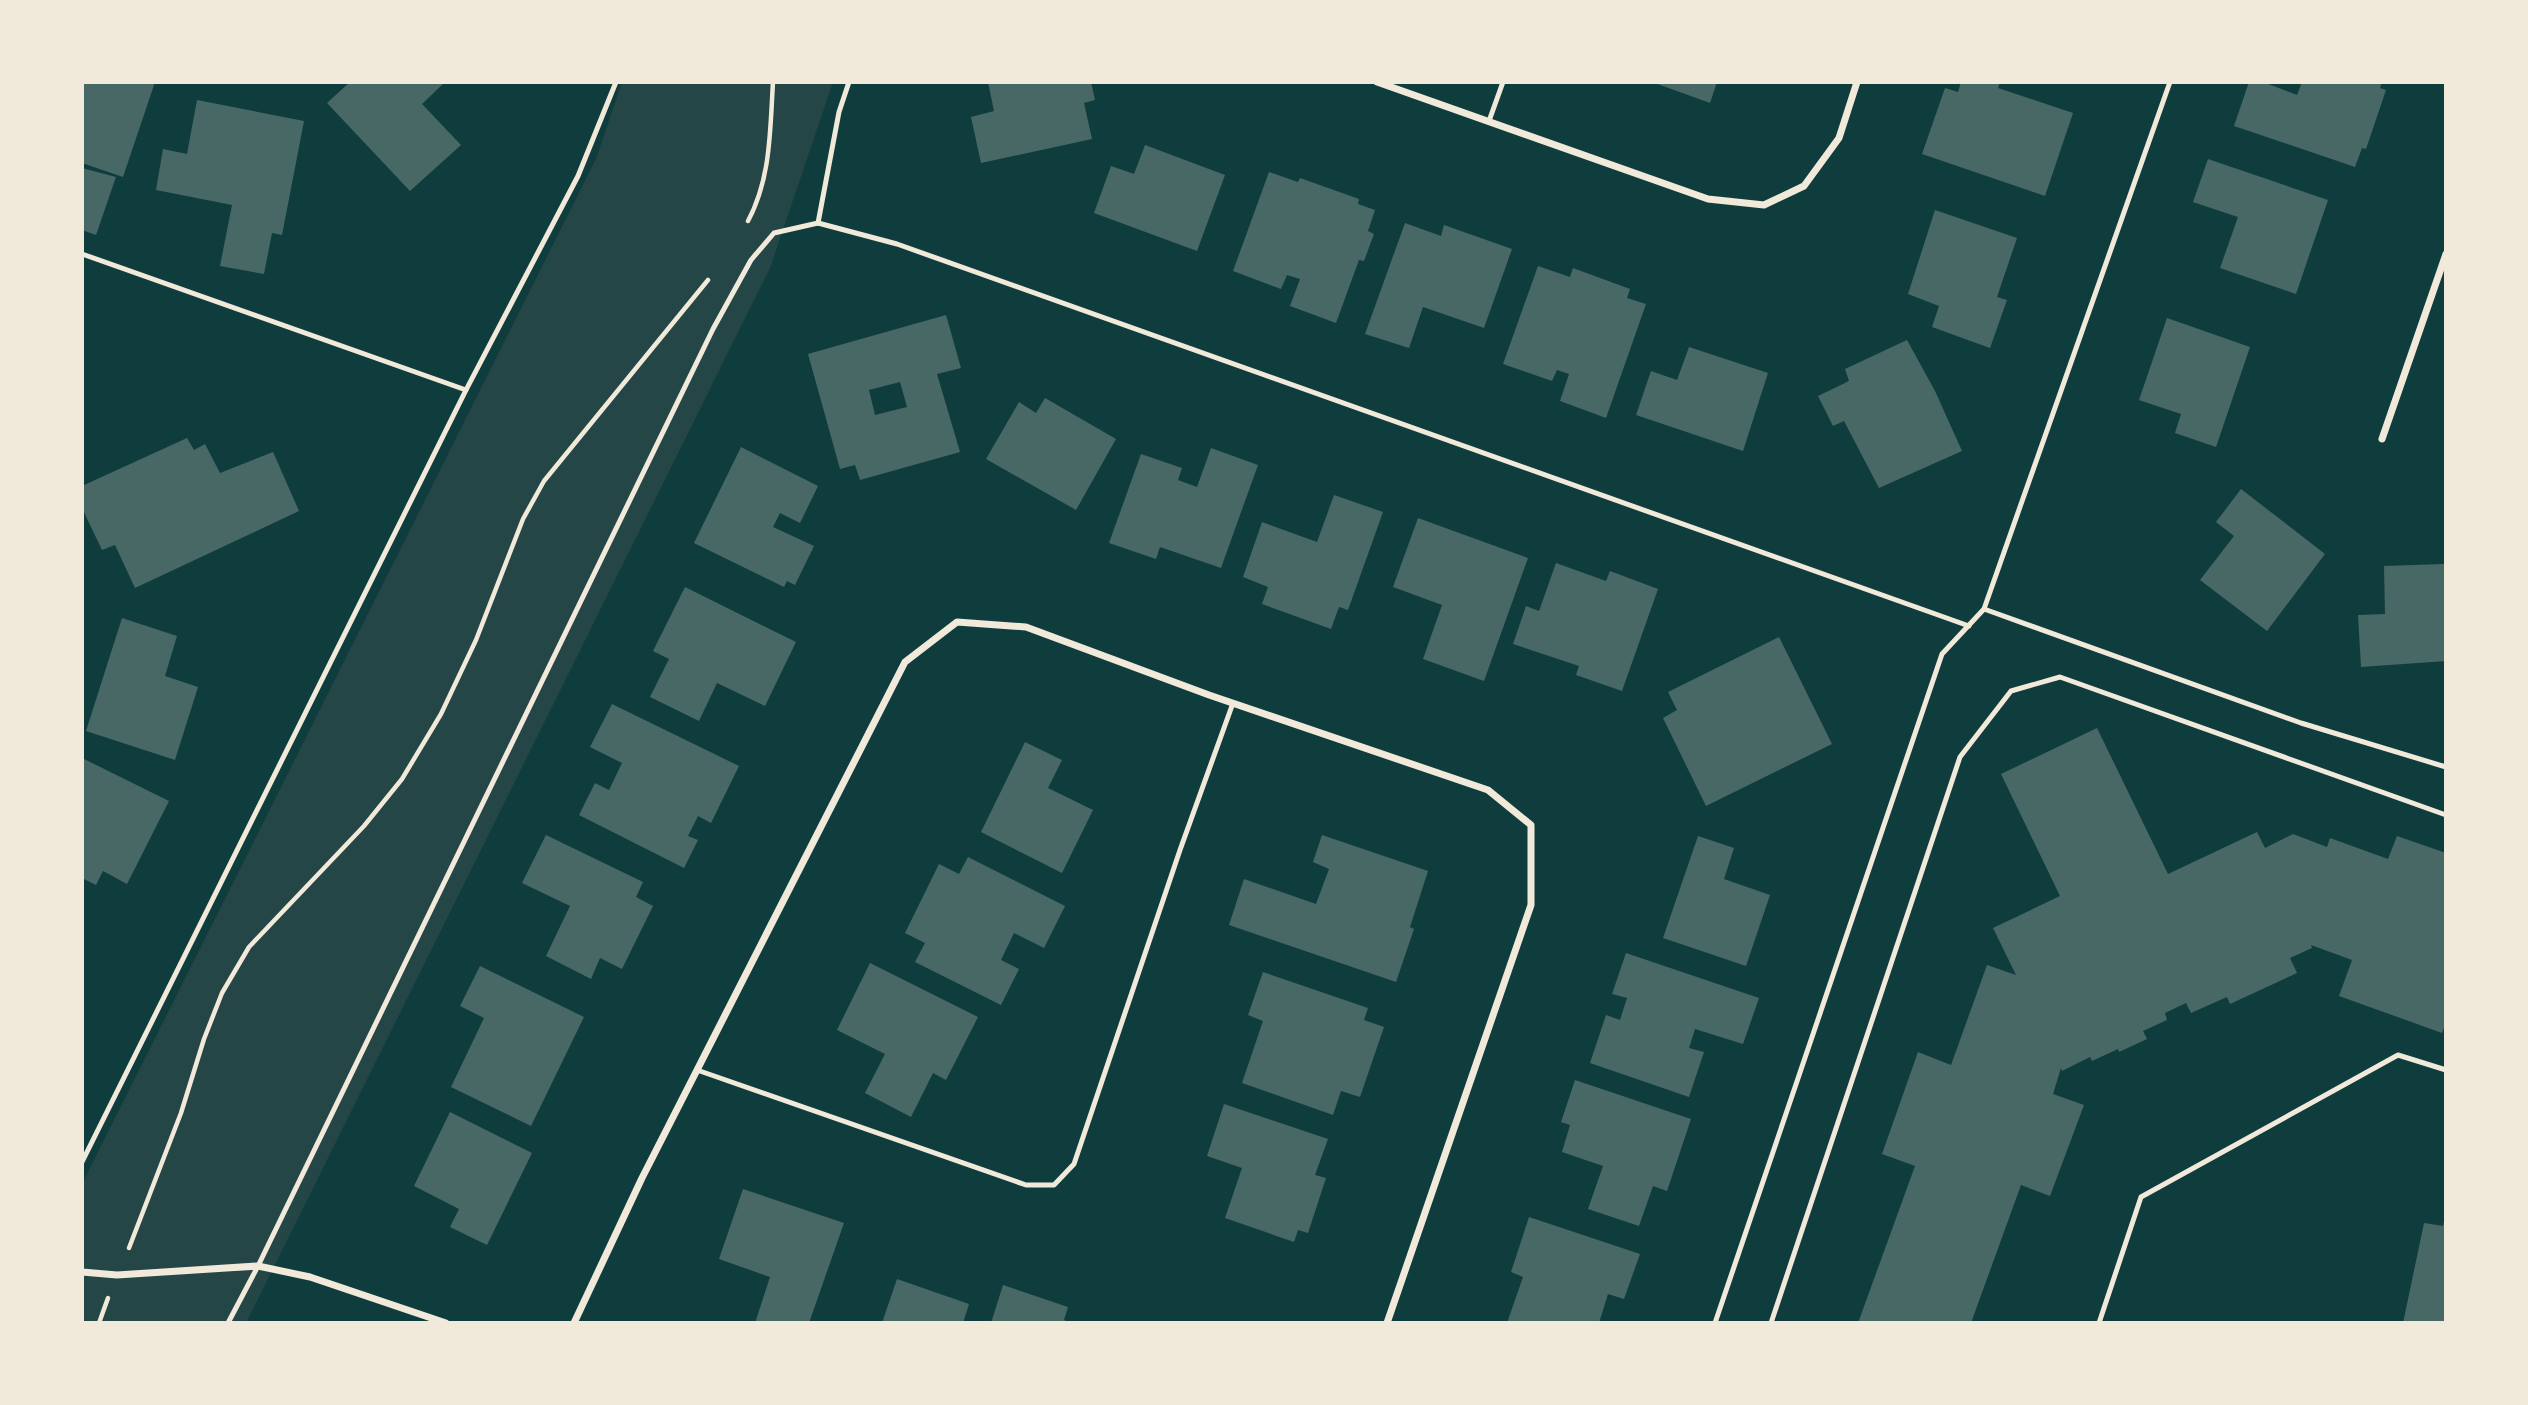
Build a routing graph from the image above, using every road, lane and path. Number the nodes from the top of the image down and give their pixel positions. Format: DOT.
graph roads {
  1 [pos="616,82"];
  2 [pos="773,82"];
  3 [pos="849,82"];
  4 [pos="1377,82"];
  5 [pos="1503,82"];
  6 [pos="1857,82"];
  7 [pos="2170,82"];
  8 [pos="1489,121"];
  9 [pos="818,223"];
  10 [pos="743,230"];
  11 [pos="82,254"];
  12 [pos="2446,254"];
  13 [pos="714,273"];
  14 [pos="466,390"];
  15 [pos="2382,439"];
  16 [pos="1984,609"];
  17 [pos="1969,625"];
  18 [pos="1233,703"];
  19 [pos="2446,767"];
  20 [pos="2446,815"];
  21 [pos="697,1070"];
  22 [pos="2446,1070"];
  23 [pos="82,1162"];
  24 [pos="132,1241"];
  25 [pos="258,1266"];
  26 [pos="82,1272"];
  27 [pos="103,1310"];
  28 [pos="99,1323"];
  29 [pos="228,1323"];
  30 [pos="446,1323"];
  31 [pos="574,1323"];
  32 [pos="1387,1323"];
  33 [pos="1715,1323"];
  34 [pos="1771,1323"];
  35 [pos="2099,1323"];
  1 -- 14 [label="lane"];
  2 -- 10 [label="path"];
  3 -- 9 [label="lane"];
  4 -- 8 [label="street"];
  5 -- 8 [label="lane"];
  6 -- 8 [label="street"];
  7 -- 16 [label="lane"];
  9 -- 17 [label="lane"];
  9 -- 25 [label="lane"];
  11 -- 14 [label="lane"];
  12 -- 15 [label="street"];
  13 -- 24 [label="path"];
  14 -- 23 [label="lane"];
  16 -- 17 [label="lane"];
  16 -- 19 [label="lane"];
  17 -- 33 [label="lane"];
  18 -- 21 [label="street"];
  18 -- 21 [label="lane"];
  18 -- 32 [label="street"];
  20 -- 34 [label="lane"];
  21 -- 31 [label="street"];
  22 -- 35 [label="lane"];
  25 -- 26 [label="street"];
  25 -- 29 [label="lane"];
  25 -- 30 [label="street"];
  27 -- 28 [label="path"];
}
